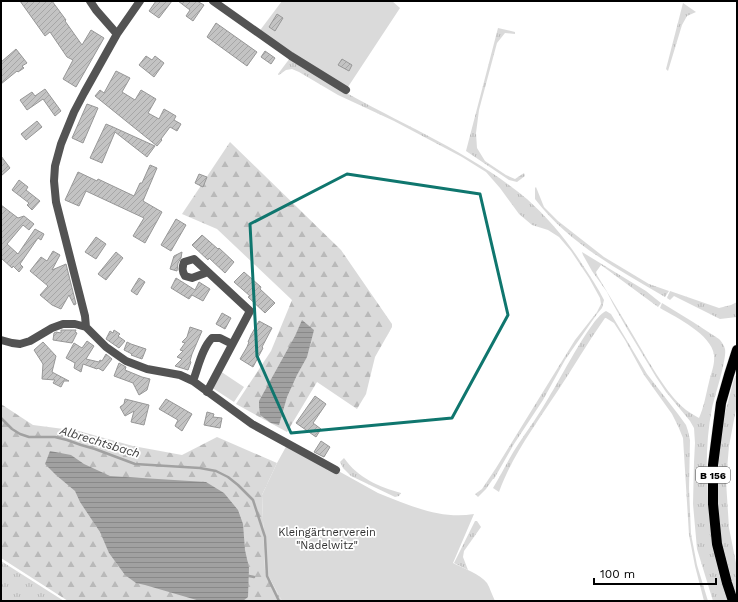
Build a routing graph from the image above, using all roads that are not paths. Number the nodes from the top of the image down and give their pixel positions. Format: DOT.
graph roads {
  1 [pos="90,1"];
  2 [pos="140,1"];
  3 [pos="213,1"];
  4 [pos="117,34"];
  5 [pos="346,90"];
  6 [pos="208,272"];
  7 [pos="86,327"];
  8 [pos="1,340"];
  9 [pos="232,344"];
  10 [pos="737,350"];
  11 [pos="193,381"];
  12 [pos="207,392"];
  13 [pos="336,470"];
  14 [pos="733,601"];
  1 -- 4 [label="street"];
  2 -- 4 [label="street"];
  3 -- 5 [label="street"];
  4 -- 7 [label="street"];
  6 -- 9 [label="street"];
  7 -- 8 [label="street"];
  7 -- 11 [label="street"];
  9 -- 11 [label="street"];
  9 -- 12 [label="street"];
  10 -- 14 [label="main road, B 156"];
  11 -- 12 [label="street"];
  12 -- 13 [label="street"];
}
